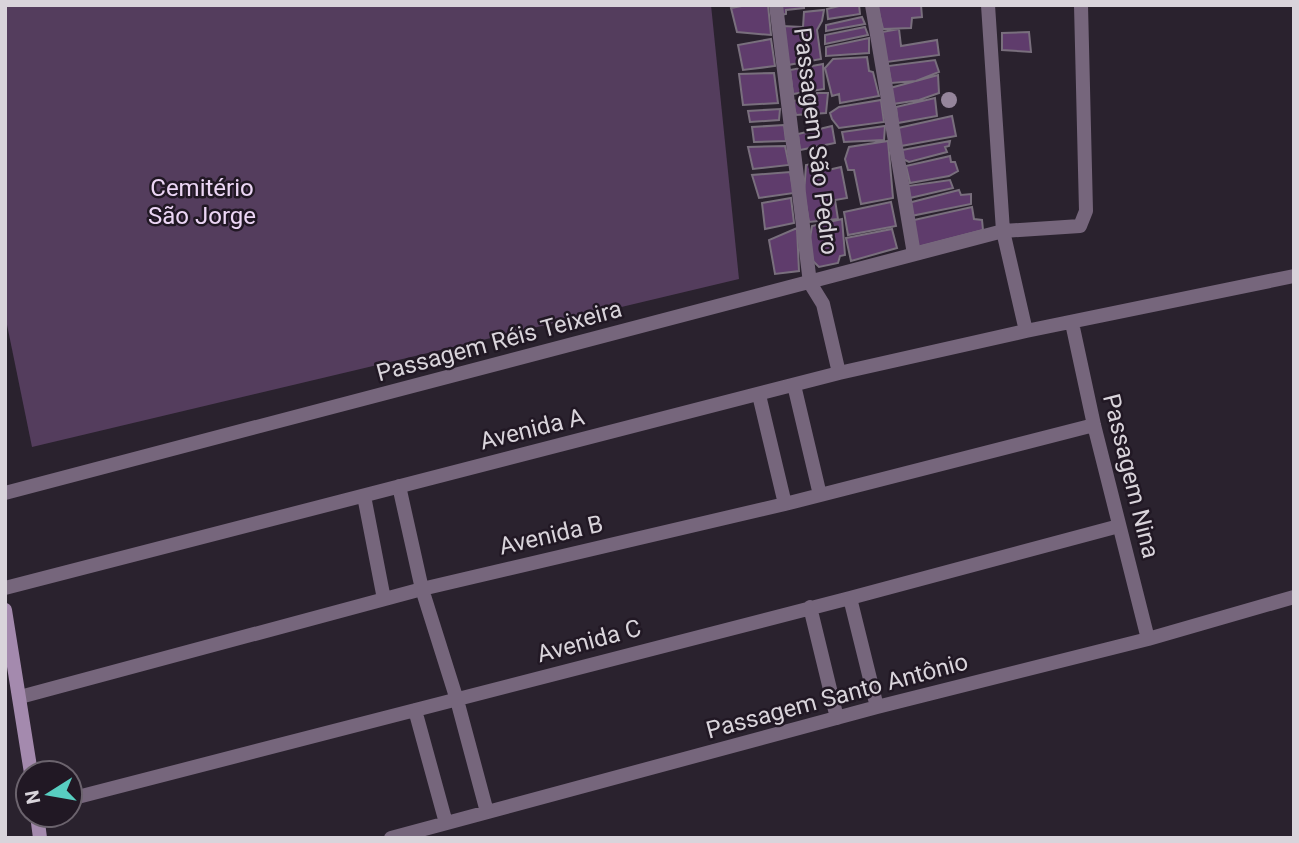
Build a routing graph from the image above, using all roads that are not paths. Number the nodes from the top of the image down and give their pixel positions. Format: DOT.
graph roads {
  1 [pos="776,5"];
  2 [pos="872,5"];
  3 [pos="988,5"];
  4 [pos="1081,5"];
  5 [pos="1003,231"];
  6 [pos="914,254"];
  7 [pos="1294,276"];
  8 [pos="810,283"];
  9 [pos="1072,323"];
  10 [pos="1026,331"];
  11 [pos="839,373"];
  12 [pos="794,385"];
  13 [pos="759,395"];
  14 [pos="1094,425"];
  15 [pos="399,486"];
  16 [pos="5,493"];
  17 [pos="820,495"];
  18 [pos="364,496"];
  19 [pos="785,504"];
  20 [pos="1119,526"];
  21 [pos="5,588"];
  22 [pos="422,589"];
  23 [pos="1294,597"];
  24 [pos="850,598"];
  25 [pos="384,599"];
  26 [pos="810,607"];
  27 [pos="5,610"];
  28 [pos="1148,639"];
  29 [pos="20,697"];
  30 [pos="457,699"];
  31 [pos="877,707"];
  32 [pos="415,710"];
  33 [pos="837,718"];
  34 [pos="29,759"];
  35 [pos="84,795"];
  36 [pos="486,812"];
  37 [pos="446,823"];
  38 [pos="391,838"];
  1 -- 8 [label="street, Passagem São Pedro"];
  2 -- 6 [label="street"];
  3 -- 5 [label="street"];
  4 -- 5 [label="street, Passagem Réis Teixeira"];
  5 -- 6 [label="street, Passagem Réis Teixeira"];
  5 -- 10 [label="street"];
  6 -- 8 [label="street, Passagem Réis Teixeira"];
  7 -- 9 [label="street, Avenida A"];
  8 -- 11 [label="street, Passagem São Pedro"];
  8 -- 16 [label="street, Passagem Réis Teixeira"];
  9 -- 10 [label="street, Avenida A"];
  9 -- 14 [label="street, Passagem Nina"];
  10 -- 11 [label="street, Avenida A"];
  11 -- 12 [label="street, Avenida A"];
  12 -- 13 [label="street, Avenida A"];
  12 -- 17 [label="street"];
  13 -- 15 [label="street, Avenida A"];
  13 -- 19 [label="street"];
  14 -- 17 [label="street, Avenida B"];
  14 -- 20 [label="street, Passagem Nina"];
  15 -- 18 [label="street, Avenida A"];
  15 -- 22 [label="street"];
  17 -- 19 [label="street, Avenida B"];
  18 -- 21 [label="street, Avenida A"];
  18 -- 25 [label="street"];
  19 -- 22 [label="street, Avenida B"];
  20 -- 24 [label="street, Avenida C"];
  20 -- 28 [label="street, Passagem Nina"];
  22 -- 25 [label="street, Avenida B"];
  22 -- 30 [label="street"];
  23 -- 28 [label="street, Passagem Santo Antônio"];
  24 -- 26 [label="street, Avenida C"];
  24 -- 31 [label="street"];
  25 -- 29 [label="street, Avenida B"];
  26 -- 30 [label="street, Avenida C"];
  26 -- 33 [label="street"];
  27 -- 29 [label="street"];
  28 -- 31 [label="street, Passagem Santo Antônio"];
  29 -- 34 [label="street"];
  30 -- 32 [label="street, Avenida C"];
  30 -- 36 [label="street"];
  31 -- 33 [label="street, Passagem Santo Antônio"];
  32 -- 35 [label="street, Avenida C"];
  32 -- 37 [label="street"];
  33 -- 36 [label="street, Passagem Santo Antônio"];
  36 -- 37 [label="street, Passagem Santo Antônio"];
  37 -- 38 [label="street, Passagem Santo Antônio"];
}
